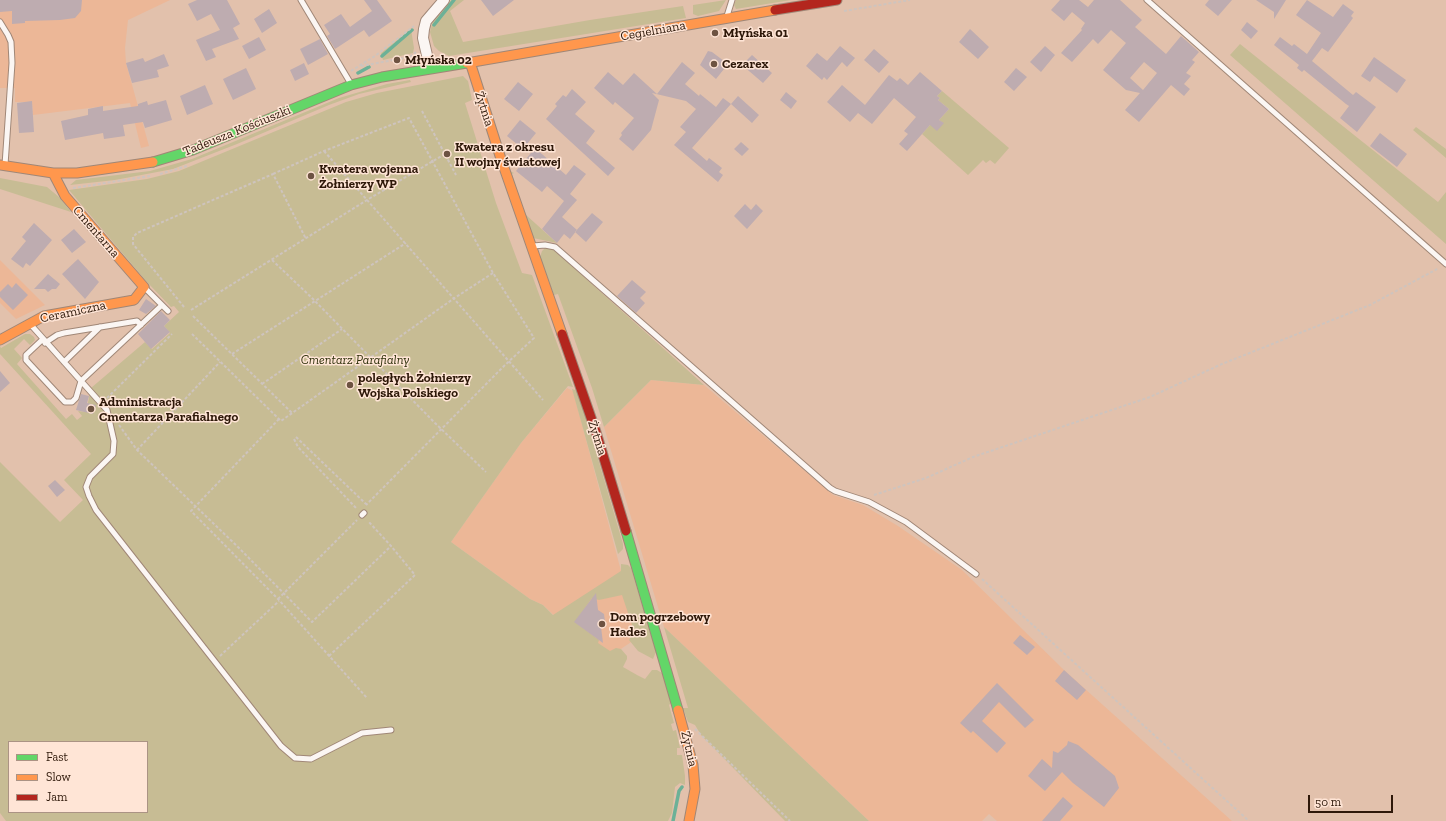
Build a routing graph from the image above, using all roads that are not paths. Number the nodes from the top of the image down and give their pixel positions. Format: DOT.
graph roads {
  1 [pos="301,0"];
  2 [pos="444,0"];
  3 [pos="732,0"];
  4 [pos="838,0"];
  5 [pos="1147,0"];
  6 [pos="727,18"];
  7 [pos="0,22"];
  8 [pos="470,62"];
  9 [pos="430,68"];
  10 [pos="351,85"];
  11 [pos="2,165"];
  12 [pos="53,173"];
  13 [pos="532,247"];
  14 [pos="1445,263"];
  15 [pos="144,287"];
  16 [pos="162,305"];
  17 [pos="168,311"];
  18 [pos="29,323"];
  19 [pos="141,325"];
  20 [pos="101,327"];
  21 [pos="0,340"];
  22 [pos="43,341"];
  23 [pos="64,362"];
  24 [pos="81,381"];
  25 [pos="976,574"];
  26 [pos="391,730"];
  27 [pos="688,821"];
  1 -- 10 [label="lane"];
  2 -- 9 [label="street"];
  3 -- 6 [label="lane"];
  4 -- 6 [label="street, Cegielniana"];
  5 -- 14 [label="lane"];
  6 -- 8 [label="street, Cegielniana"];
  7 -- 11 [label="lane"];
  8 -- 9 [label="street, Tadeusza Kościuszki"];
  8 -- 13 [label="street, Żytnia"];
  9 -- 10 [label="street, Tadeusza Kościuszki"];
  10 -- 12 [label="street, Tadeusza Kościuszki"];
  11 -- 12 [label="street, Tadeusza Kościuszki"];
  12 -- 15 [label="street, Cmentarna"];
  13 -- 25 [label="lane"];
  13 -- 27 [label="street, Żytnia"];
  15 -- 16 [label="lane"];
  15 -- 18 [label="street, Ceramiczna"];
  16 -- 17 [label="lane"];
  16 -- 19 [label="lane"];
  18 -- 21 [label="street, Ceramiczna"];
  18 -- 22 [label="lane"];
  19 -- 20 [label="lane"];
  19 -- 24 [label="lane"];
  20 -- 22 [label="lane"];
  20 -- 23 [label="lane"];
  22 -- 23 [label="lane"];
  22 -- 24 [label="lane"];
  23 -- 24 [label="lane"];
  24 -- 26 [label="lane"];
}
